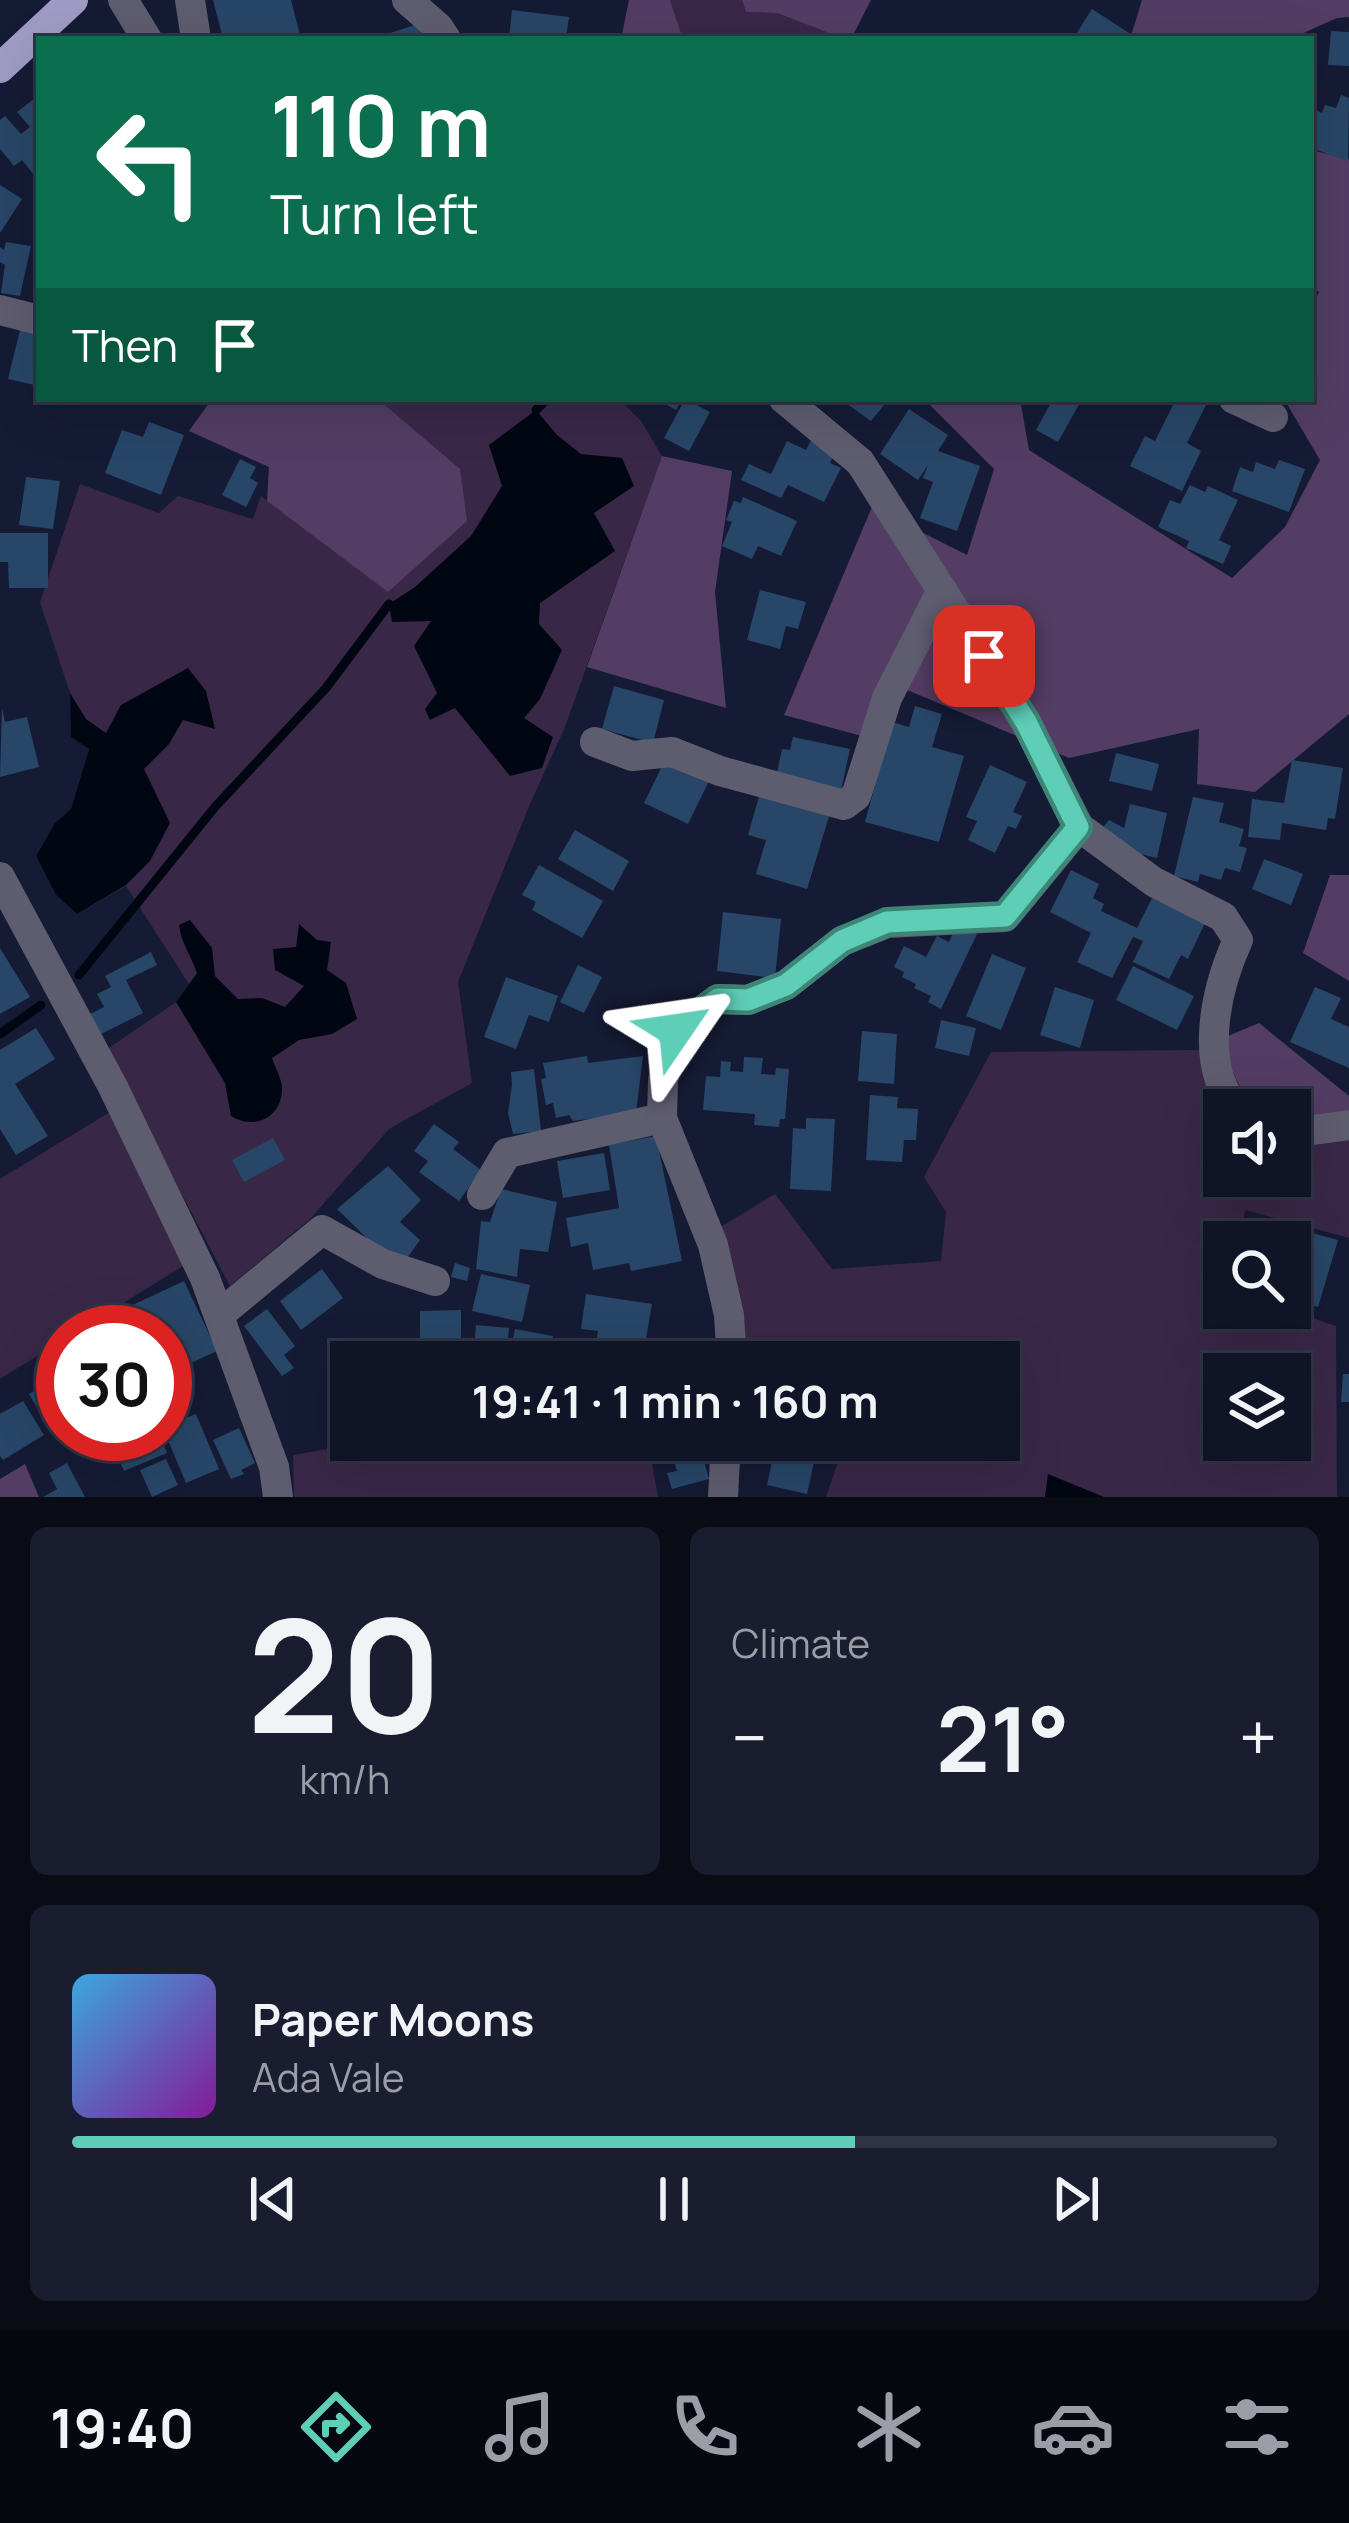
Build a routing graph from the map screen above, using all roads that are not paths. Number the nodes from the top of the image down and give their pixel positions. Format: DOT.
graph roads {
  1 [pos="74,0"];
  2 [pos="123,0"];
  3 [pos="190,0"];
  4 [pos="407,0"];
  5 [pos="142,36"];
  6 [pos="196,36"];
  7 [pos="444,36"];
  8 [pos="6,54"];
  9 [pos="788,402"];
  10 [pos="1240,402"];
  11 [pos="1273,417"];
  12 [pos="942,590"];
  13 [pos="595,742"];
  14 [pos="1078,827"];
  15 [pos="0,877"];
  16 [pos="1225,1089"];
  17 [pos="662,1118"];
  18 [pos="1349,1125"];
  19 [pos="1311,1130"];
  20 [pos="482,1195"];
  21 [pos="435,1281"];
  22 [pos="219,1315"];
  23 [pos="731,1341"];
  24 [pos="725,1461"];
  25 [pos="278,1497"];
  26 [pos="723,1497"];
  1 -- 8 [label="main road"];
  2 -- 5 [label="street"];
  3 -- 6 [label="street"];
  4 -- 7 [label="street"];
  9 -- 12 [label="street"];
  10 -- 11 [label="street"];
  12 -- 13 [label="street"];
  12 -- 14 [label="street"];
  14 -- 16 [label="street"];
  14 -- 17 [label="street"];
  15 -- 22 [label="street"];
  17 -- 20 [label="street"];
  17 -- 23 [label="street"];
  18 -- 19 [label="street"];
  21 -- 22 [label="street"];
  22 -- 25 [label="street"];
  24 -- 26 [label="street"];
}
